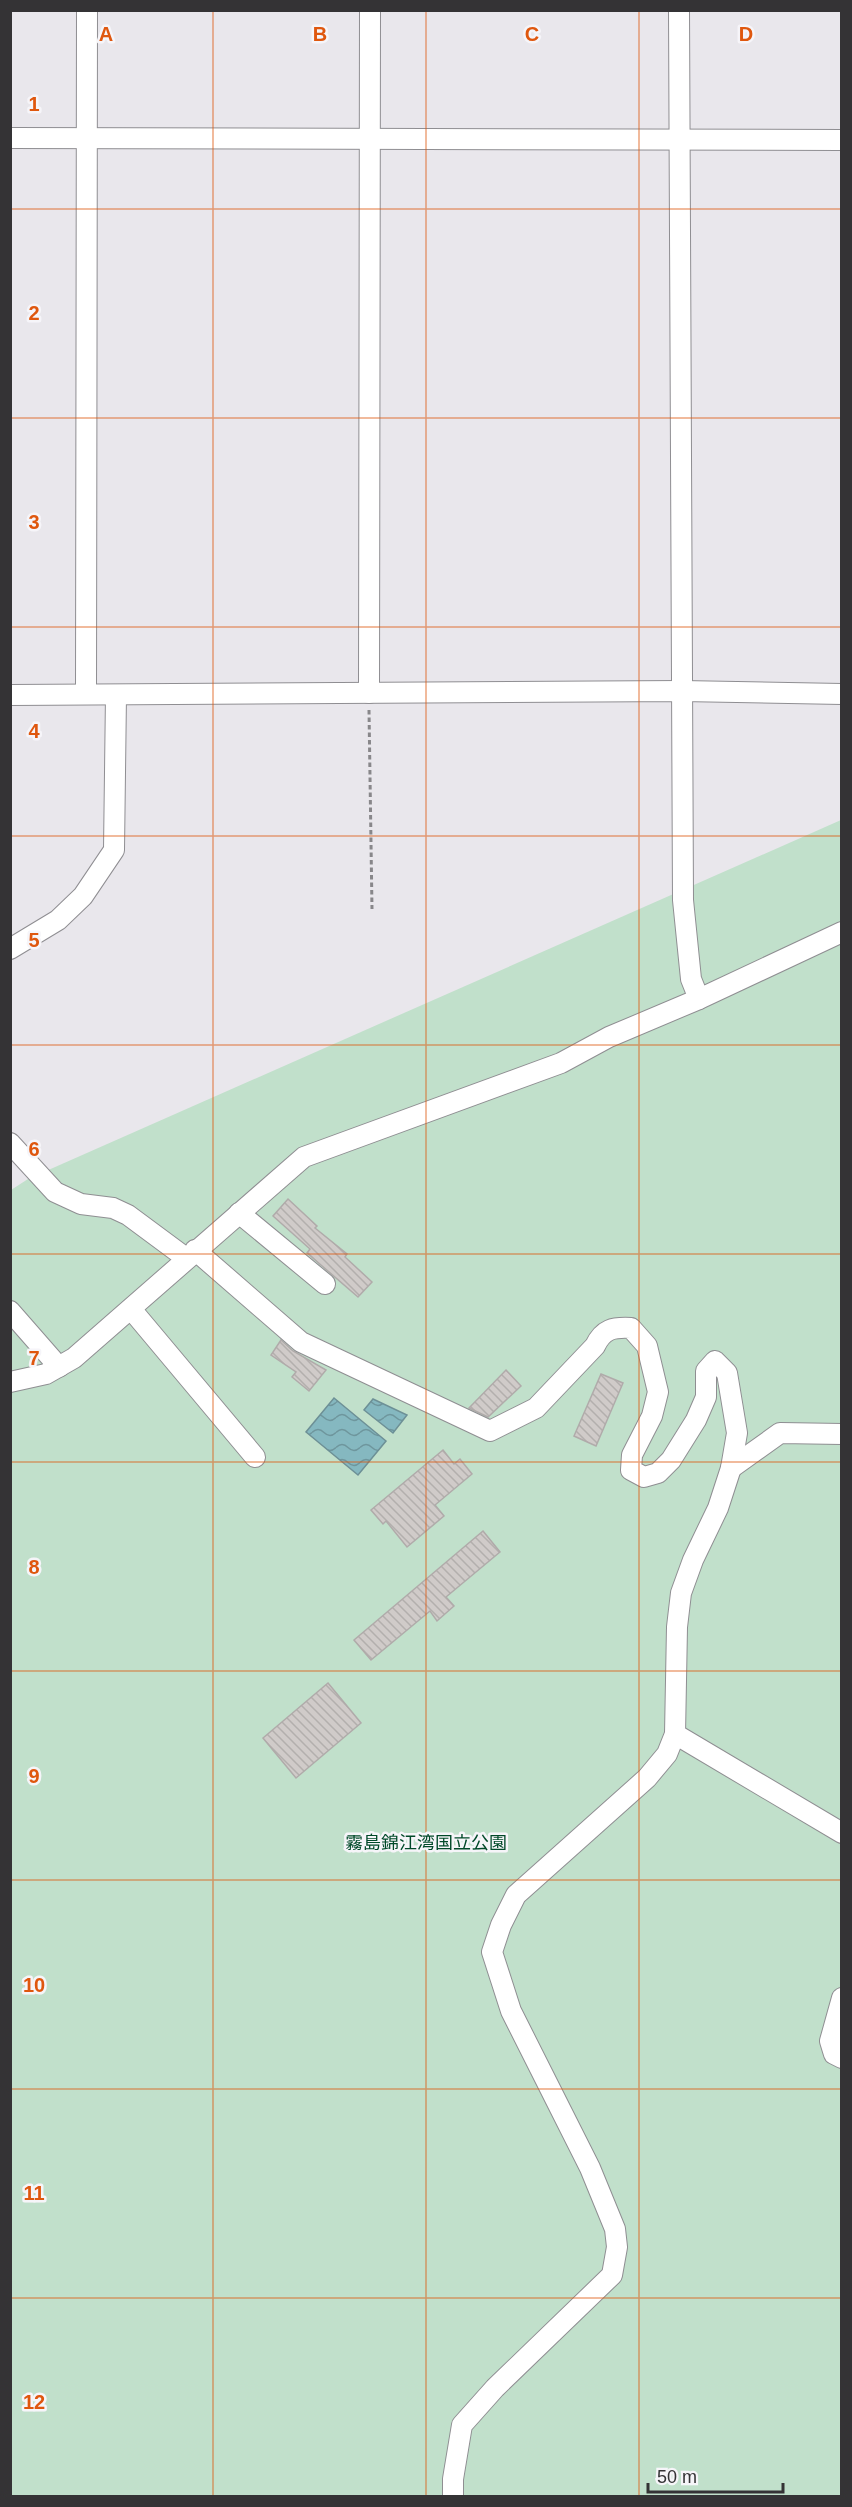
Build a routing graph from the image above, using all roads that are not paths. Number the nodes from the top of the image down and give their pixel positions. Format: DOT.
graph roads {
  1 [pos="87,10"];
  2 [pos="370,10"];
  3 [pos="680,10"];
  4 [pos="10,138"];
  5 [pos="87,138"];
  6 [pos="842,140"];
  7 [pos="371,141"];
  8 [pos="679,141"];
  9 [pos="682,691"];
  10 [pos="369,693"];
  11 [pos="86,694"];
  12 [pos="842,694"];
  13 [pos="10,695"];
  14 [pos="116,695"];
  15 [pos="842,932"];
  16 [pos="10,949"];
  17 [pos="699,999"];
  18 [pos="10,1143"];
  19 [pos="239,1213"];
  20 [pos="191,1254"];
  21 [pos="325,1284"];
  22 [pos="131,1309"];
  23 [pos="10,1311"];
  24 [pos="59,1367"];
  25 [pos="10,1382"];
  26 [pos="842,1434"];
  27 [pos="255,1457"];
  28 [pos="731,1468"];
  29 [pos="675,1734"];
  30 [pos="842,1833"];
  31 [pos="842,1998"];
  32 [pos="842,2058"];
  33 [pos="453,2496"];
  1 -- 5 [label="street"];
  2 -- 7 [label="street"];
  3 -- 8 [label="street"];
  4 -- 5 [label="street"];
  5 -- 7 [label="street"];
  5 -- 11 [label="street"];
  6 -- 8 [label="street"];
  7 -- 8 [label="street"];
  7 -- 10 [label="street"];
  8 -- 9 [label="street"];
  9 -- 10 [label="street"];
  9 -- 12 [label="street"];
  9 -- 17 [label="street"];
  10 -- 14 [label="street"];
  11 -- 13 [label="street"];
  11 -- 14 [label="street"];
  14 -- 16 [label="street"];
  15 -- 17 [label="street"];
  17 -- 19 [label="street"];
  18 -- 20 [label="street"];
  19 -- 20 [label="street"];
  19 -- 21 [label="street"];
  20 -- 22 [label="street"];
  20 -- 28 [label="street"];
  22 -- 24 [label="street"];
  22 -- 27 [label="street"];
  23 -- 24 [label="street"];
  24 -- 25 [label="street"];
  26 -- 28 [label="street"];
  28 -- 29 [label="street"];
  29 -- 30 [label="street"];
  29 -- 33 [label="street"];
  31 -- 32 [label="street"];
}
